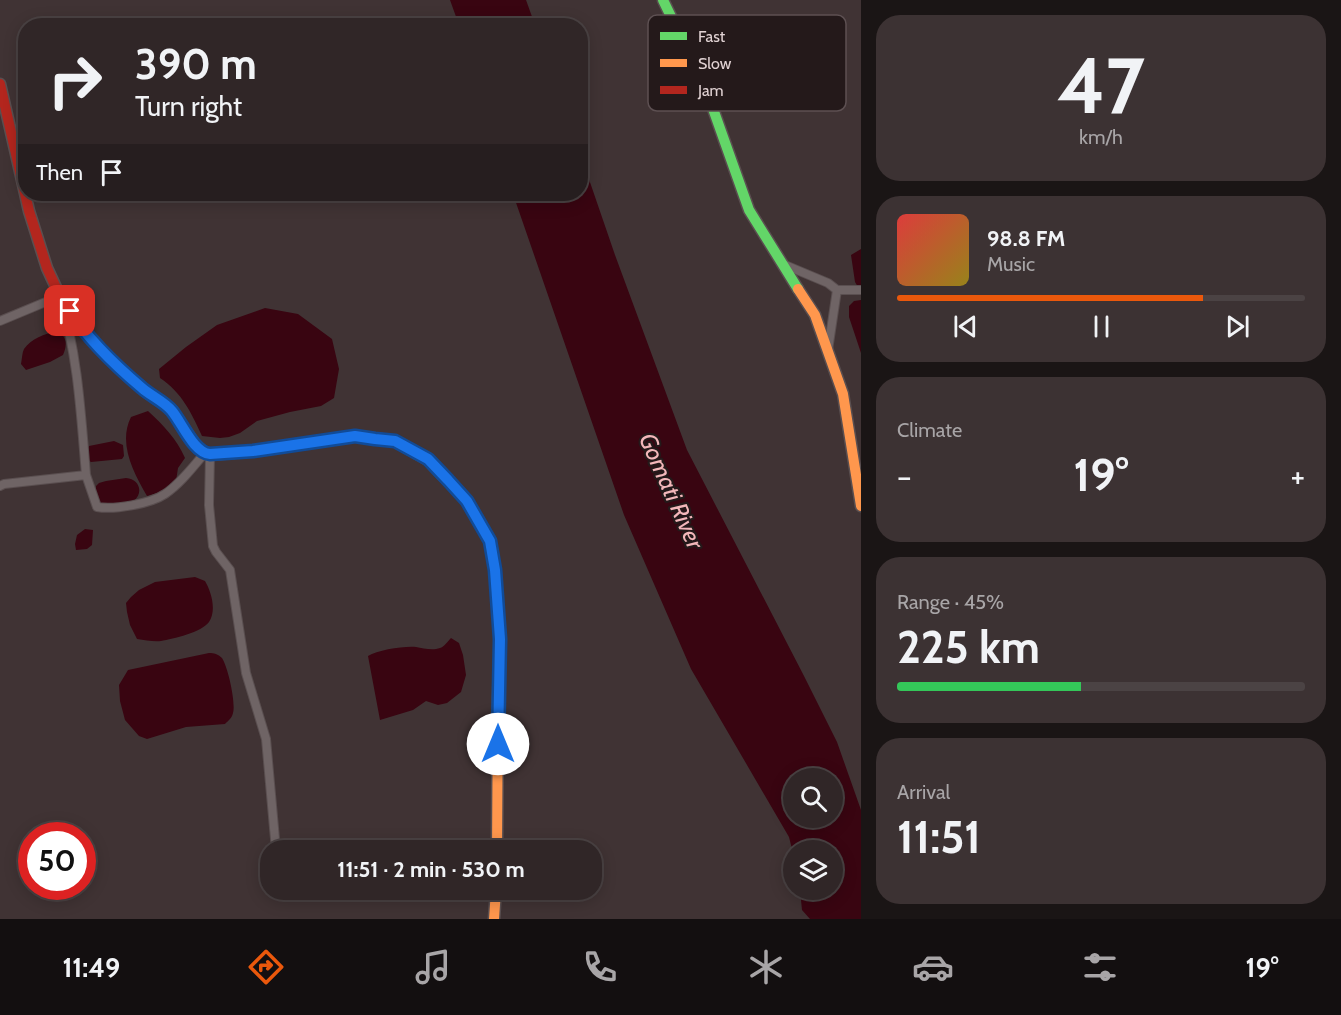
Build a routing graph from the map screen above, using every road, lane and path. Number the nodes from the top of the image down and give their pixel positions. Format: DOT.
graph roads {
  1 [pos="663,0"];
  2 [pos="670,15"];
  3 [pos="0,84"];
  4 [pos="714,111"];
  5 [pos="18,163"];
  6 [pos="27,201"];
  7 [pos="783,264"];
  8 [pos="837,290"];
  9 [pos="861,290"];
  10 [pos="60,296"];
  11 [pos="0,321"];
  12 [pos="828,351"];
  13 [pos="207,454"];
  14 [pos="86,476"];
  15 [pos="0,486"];
  16 [pos="861,506"];
  17 [pos="275,840"];
  18 [pos="497,840"];
  19 [pos="495,900"];
  20 [pos="494,919"];
  1 -- 2 [label="main road"];
  3 -- 5 [label="main road"];
  4 -- 7 [label="main road"];
  6 -- 10 [label="main road"];
  7 -- 8 [label="street"];
  7 -- 12 [label="main road"];
  8 -- 9 [label="street"];
  8 -- 12 [label="street"];
  10 -- 11 [label="street"];
  10 -- 13 [label="main road"];
  10 -- 14 [label="street"];
  12 -- 16 [label="main road"];
  13 -- 14 [label="street"];
  13 -- 17 [label="street"];
  13 -- 18 [label="main road"];
  14 -- 15 [label="street"];
  19 -- 20 [label="main road"];
}
